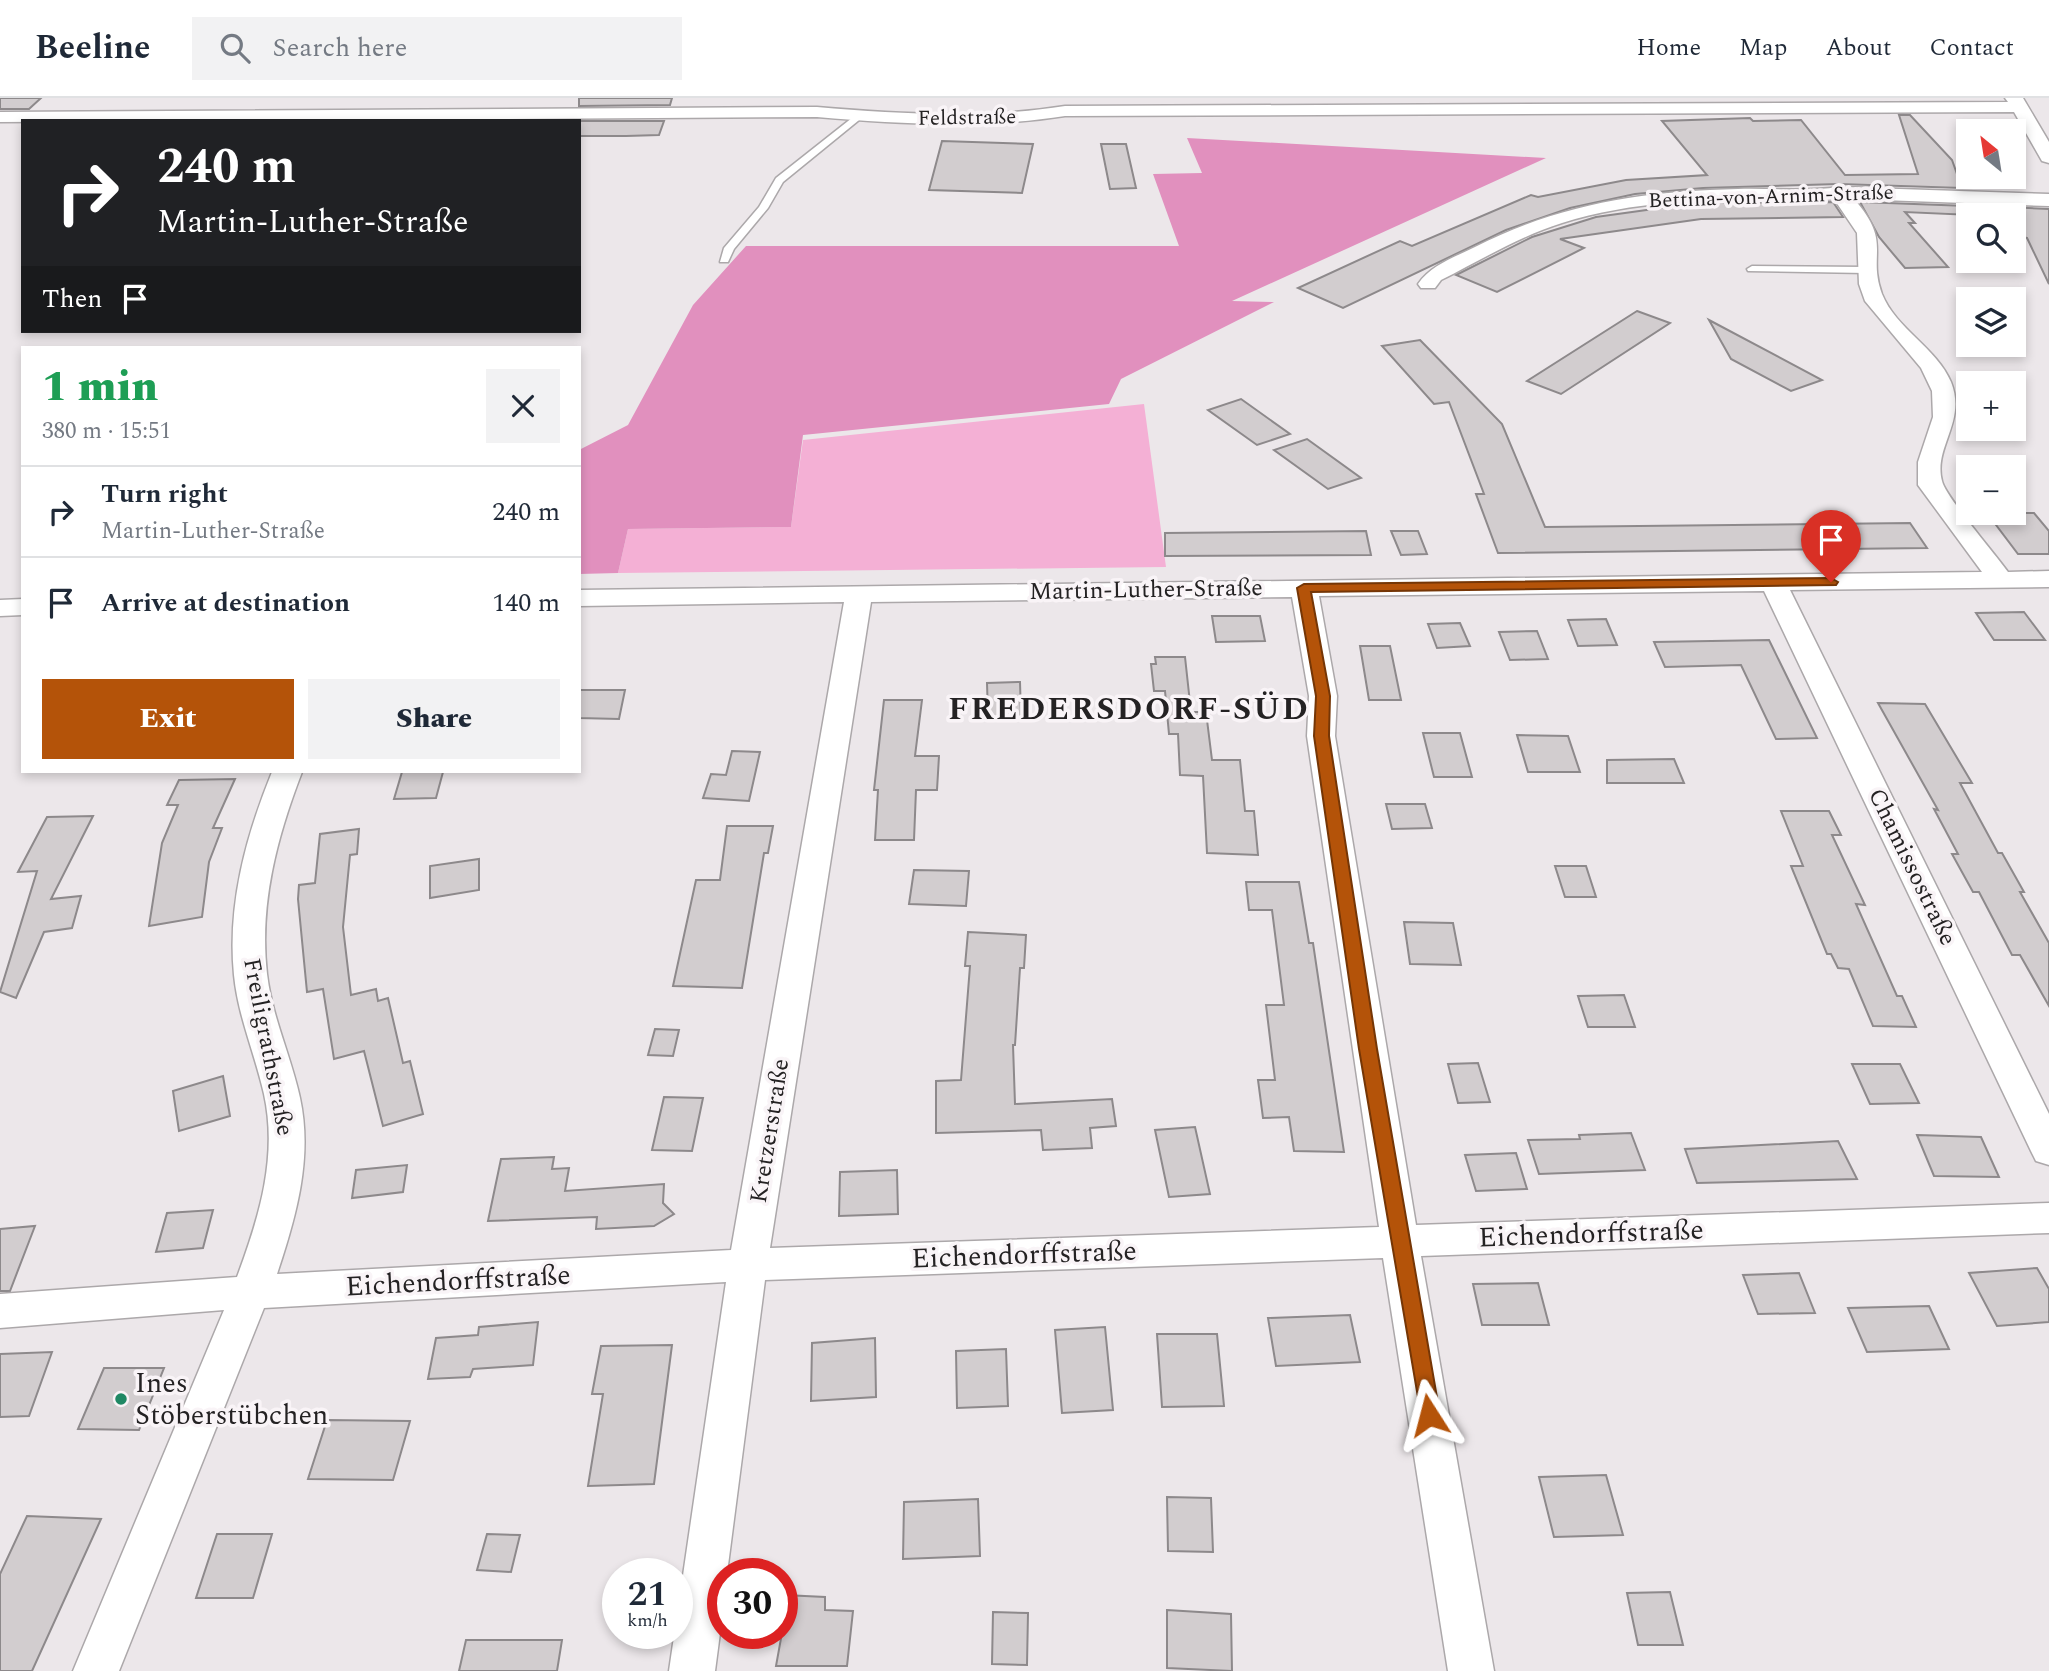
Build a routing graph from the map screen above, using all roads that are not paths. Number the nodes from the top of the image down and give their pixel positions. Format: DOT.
graph roads {
  1 [pos="264,98"];
  2 [pos="2016,102"];
  3 [pos="1383,104"];
  4 [pos="252,116"];
  5 [pos="860,116"];
  6 [pos="0,117"];
  7 [pos="2046,147"];
  8 [pos="1839,193"];
  9 [pos="2049,200"];
  10 [pos="724,260"];
  11 [pos="1752,269"];
  12 [pos="1866,270"];
  13 [pos="1428,284"];
  14 [pos="2049,579"];
  15 [pos="2001,580"];
  16 [pos="1773,583"];
  17 [pos="1304,588"];
  18 [pos="859,593"];
  19 [pos="581,598"];
  20 [pos="21,607"];
  21 [pos="0,608"];
  22 [pos="287,773"];
  23 [pos="2049,1151"];
  24 [pos="2049,1218"];
  25 [pos="1400,1240"];
  26 [pos="748,1265"];
  27 [pos="250,1293"];
  28 [pos="0,1311"];
  29 [pos="96,1671"];
  30 [pos="692,1671"];
  31 [pos="1471,1671"];
  1 -- 4 [label="street"];
  2 -- 3 [label="street, Feldstraße"];
  2 -- 7 [label="street"];
  3 -- 5 [label="street, Feldstraße"];
  4 -- 5 [label="street, Feldstraße"];
  4 -- 6 [label="street, Feldstraße"];
  5 -- 10 [label="lane"];
  8 -- 9 [label="street, Bettina-von-Arnim-Straße"];
  8 -- 12 [label="street"];
  8 -- 13 [label="street, Bettina-von-Arnim-Straße"];
  11 -- 12 [label="lane"];
  12 -- 15 [label="street"];
  14 -- 15 [label="street, Martin-Luther-Straße"];
  15 -- 16 [label="street, Martin-Luther-Straße"];
  16 -- 17 [label="street, Martin-Luther-Straße"];
  16 -- 23 [label="street, Chamissostraße"];
  17 -- 18 [label="street, Martin-Luther-Straße"];
  17 -- 25 [label="street"];
  18 -- 19 [label="street, Martin-Luther-Straße"];
  18 -- 26 [label="street, Kretzerstraße"];
  20 -- 21 [label="street"];
  22 -- 27 [label="street, Freiligrathstraße"];
  24 -- 25 [label="street, Eichendorffstraße"];
  25 -- 26 [label="street, Eichendorffstraße"];
  25 -- 31 [label="street"];
  26 -- 27 [label="street, Eichendorffstraße"];
  26 -- 30 [label="street, Kretzerstraße"];
  27 -- 28 [label="street, Eichendorffstraße"];
  27 -- 29 [label="street, Freiligrathstraße"];
}
